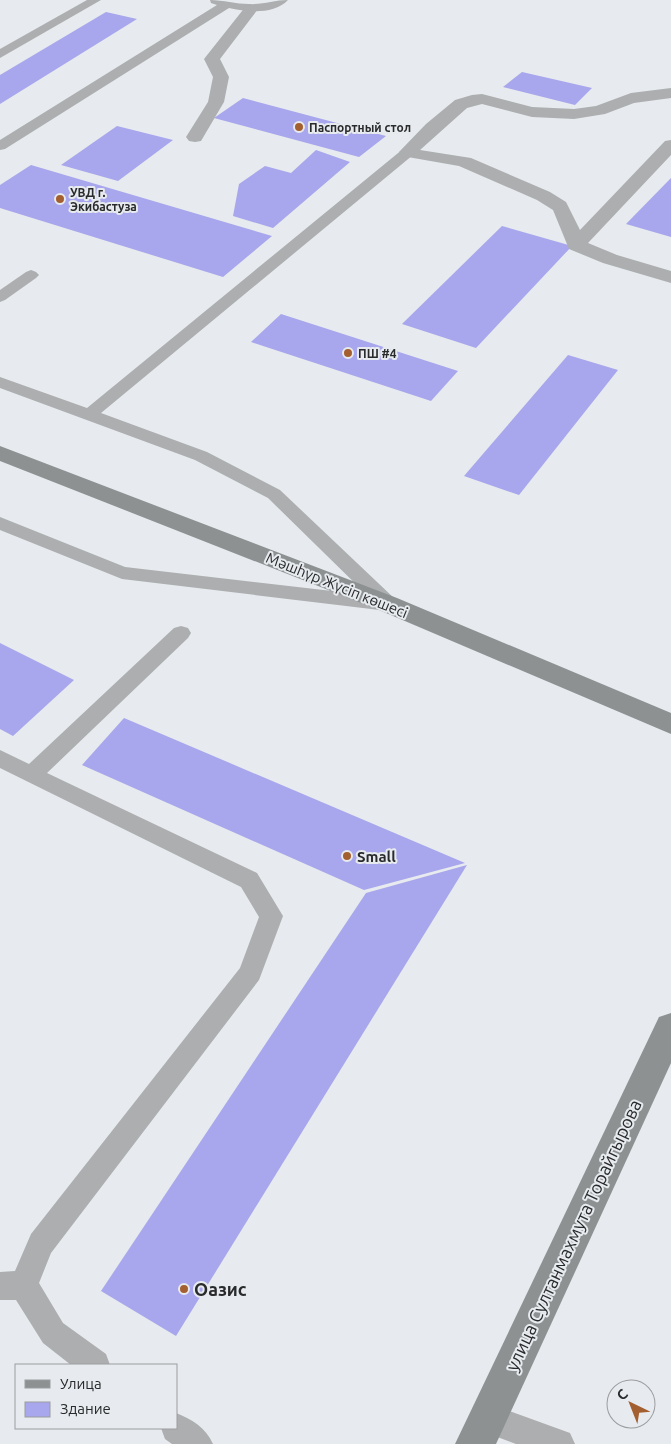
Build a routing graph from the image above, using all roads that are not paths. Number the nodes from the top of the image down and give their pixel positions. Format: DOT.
graph roads {
  1 [pos="95,0"];
  2 [pos="210,0"];
  3 [pos="282,0"];
  4 [pos="228,4"];
  5 [pos="251,9"];
  6 [pos="0,54"];
  7 [pos="671,93"];
  8 [pos="195,137"];
  9 [pos="671,145"];
  10 [pos="0,146"];
  11 [pos="408,152"];
  12 [pos="576,245"];
  13 [pos="31,275"];
  14 [pos="671,277"];
  15 [pos="0,297"];
  16 [pos="0,382"];
  17 [pos="89,415"];
  18 [pos="0,453"];
  19 [pos="0,523"];
  20 [pos="388,604"];
  21 [pos="181,632"];
  22 [pos="671,724"];
  23 [pos="0,758"];
  24 [pos="31,775"];
  25 [pos="671,1027"];
  26 [pos="12,1285"];
  27 [pos="94,1364"];
  28 [pos="177,1429"];
  29 [pos="481,1431"];
  30 [pos="197,1444"];
  31 [pos="559,1444"];
  1 -- 6 [label="lane"];
  2 -- 4 [label="lane"];
  3 -- 5 [label="lane"];
  4 -- 5 [label="lane"];
  4 -- 10 [label="lane"];
  5 -- 8 [label="street"];
  7 -- 11 [label="street"];
  9 -- 12 [label="street"];
  11 -- 12 [label="street"];
  11 -- 17 [label="lane"];
  12 -- 14 [label="street"];
  13 -- 15 [label="lane"];
  16 -- 17 [label="lane"];
  17 -- 20 [label="lane"];
  18 -- 20 [label="main road, Мәшһүр Жүсіп көшесі"];
  19 -- 20 [label="lane"];
  20 -- 22 [label="main road, Мәшһүр Жүсіп көшесі"];
  21 -- 24 [label="lane"];
  23 -- 24 [label="lane"];
  24 -- 26 [label="lane"];
  25 -- 29 [label="main road, улица Султанмахмута Торайгырова"];
  26 -- 27 [label="lane"];
  28 -- 30 [label="lane"];
  29 -- 31 [label="lane"];
}
